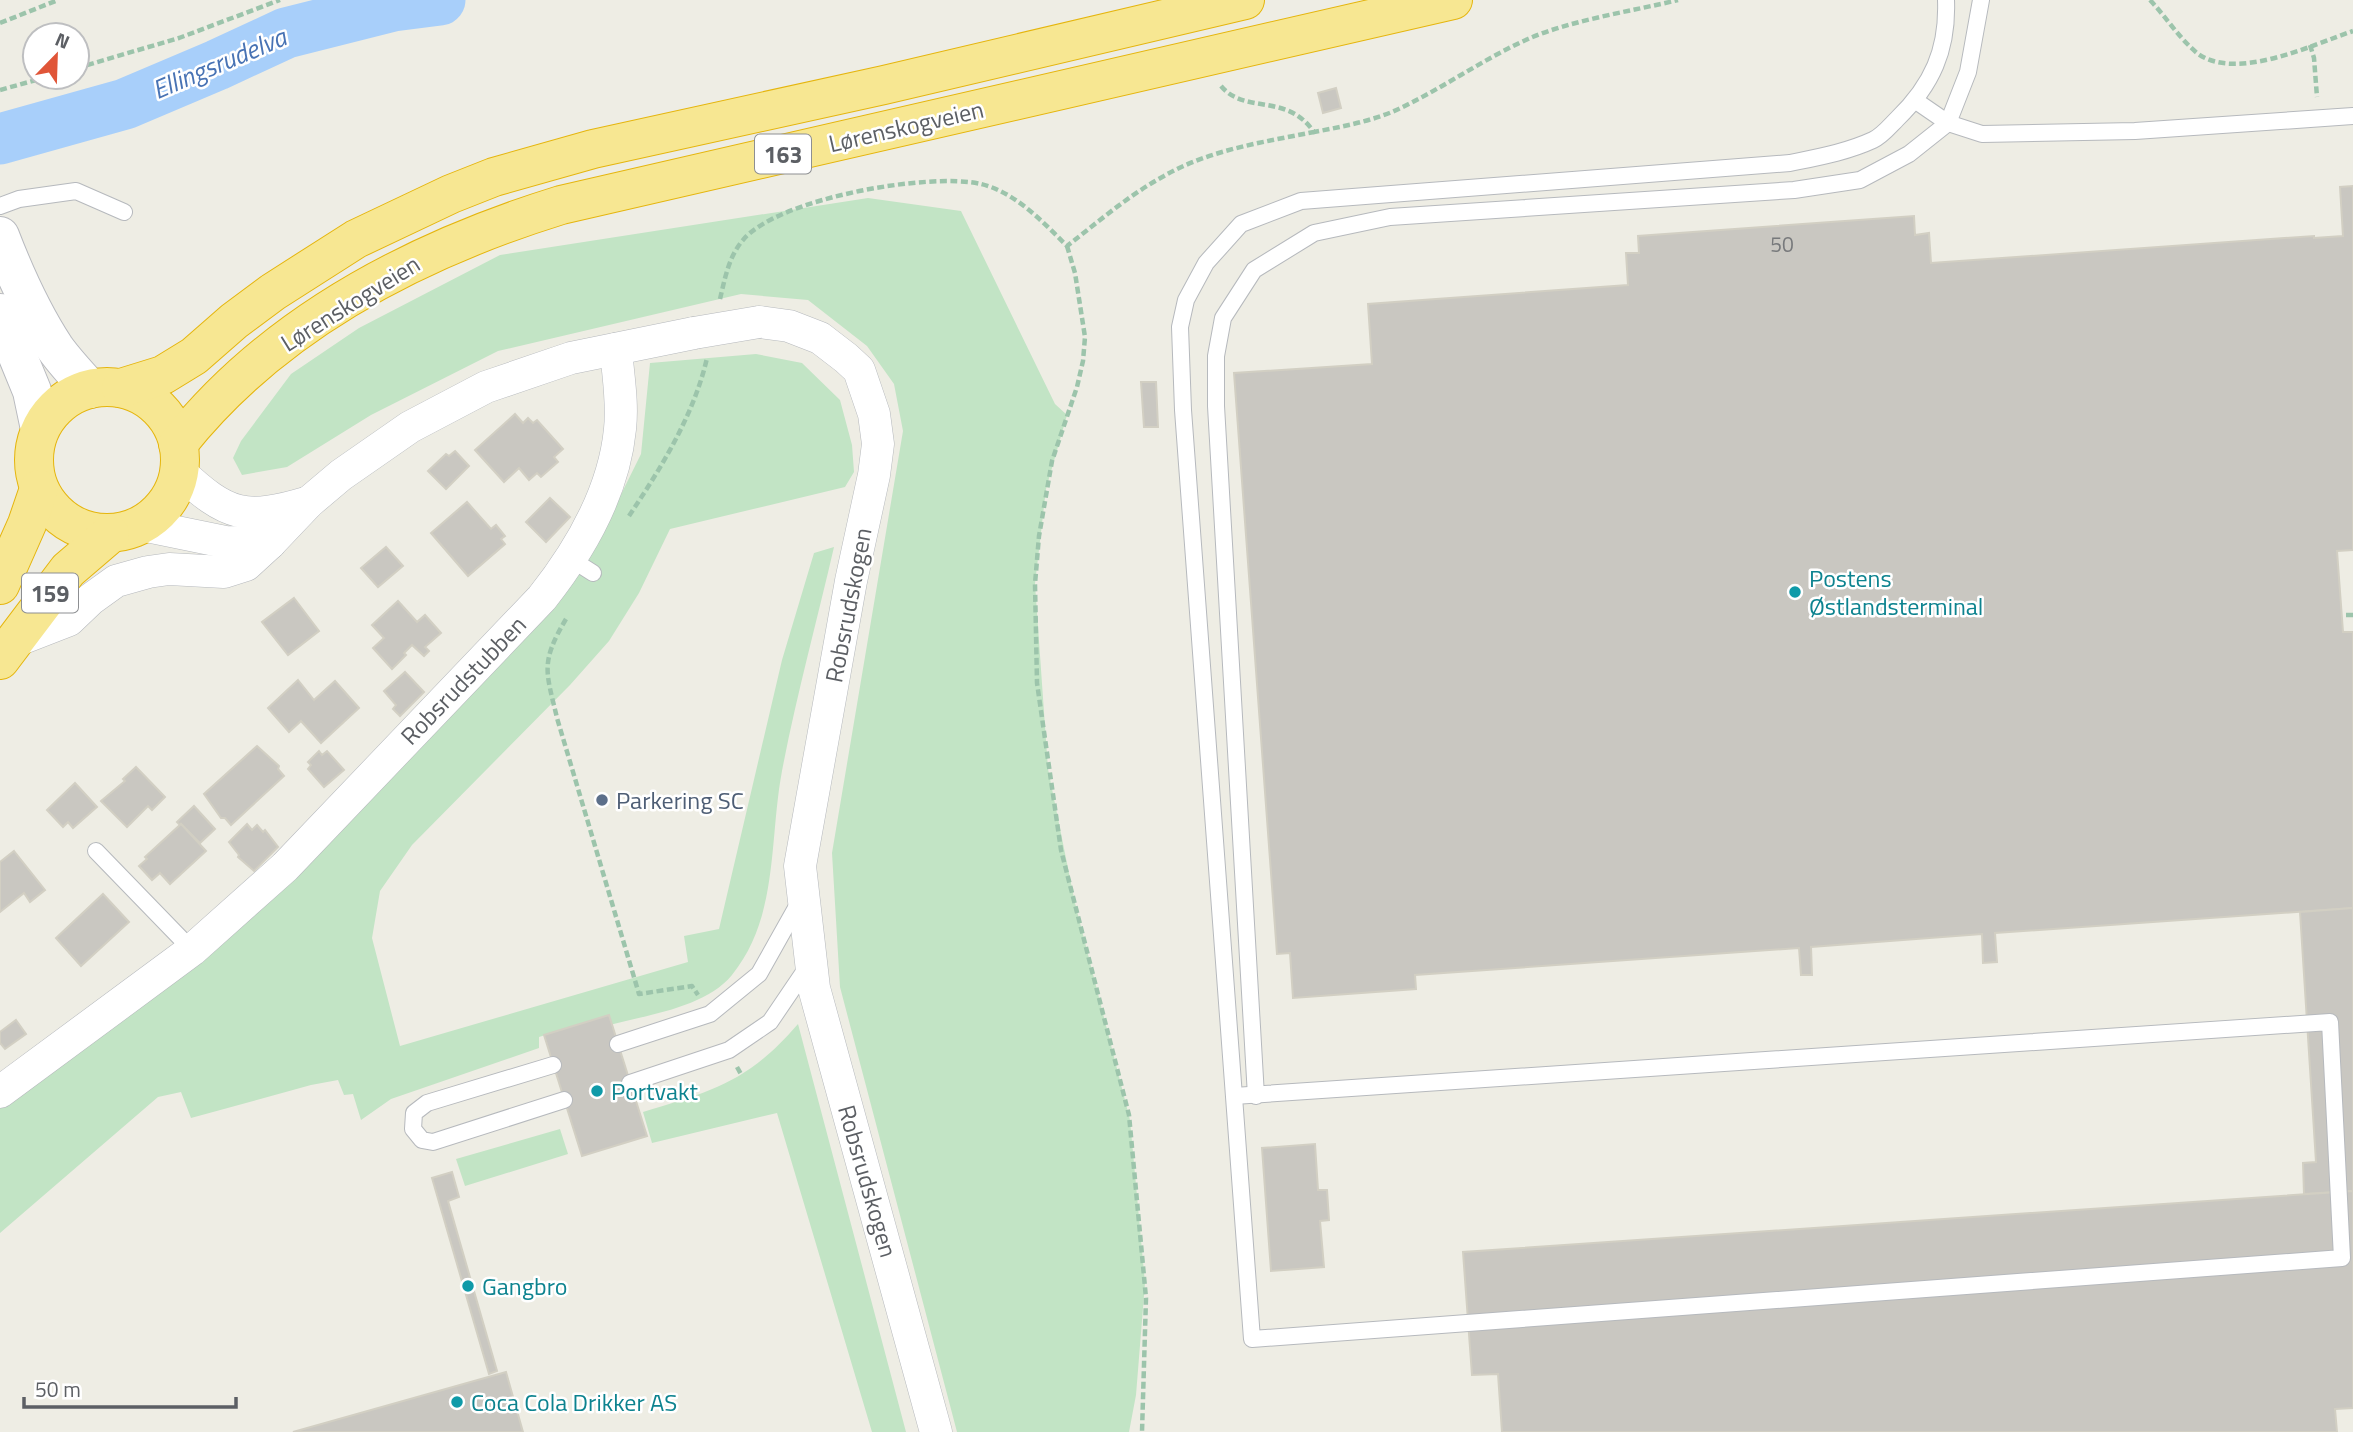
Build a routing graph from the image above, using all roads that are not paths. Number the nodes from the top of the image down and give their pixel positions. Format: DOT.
graph roads {
  1 [pos="1245,0"];
  2 [pos="1453,0"];
  3 [pos="1946,0"];
  4 [pos="1981,0"];
  5 [pos="1916,101"];
  6 [pos="2353,116"];
  7 [pos="1948,123"];
  8 [pos="0,206"];
  9 [pos="124,212"];
  10 [pos="3,244"];
  11 [pos="0,313"];
  12 [pos="616,349"];
  13 [pos="105,389"];
  14 [pos="40,429"];
  15 [pos="179,457"];
  16 [pos="39,489"];
  17 [pos="309,502"];
  18 [pos="126,529"];
  19 [pos="270,543"];
  20 [pos="0,584"];
  21 [pos="8,651"];
  22 [pos="96,851"];
  23 [pos="803,896"];
  24 [pos="192,950"];
  25 [pos="811,962"];
  26 [pos="618,1044"];
  27 [pos="554,1065"];
  28 [pos="630,1083"];
  29 [pos="0,1092"];
  30 [pos="1234,1096"];
  31 [pos="1256,1096"];
  32 [pos="564,1100"];
  33 [pos="936,1432"];
  1 -- 13 [label="highway, Lørenskogveien / 163"];
  2 -- 15 [label="highway, Lørenskogveien / 163"];
  3 -- 5 [label="lane"];
  4 -- 7 [label="lane"];
  5 -- 7 [label="lane"];
  5 -- 30 [label="lane"];
  6 -- 7 [label="lane"];
  7 -- 31 [label="lane"];
  8 -- 9 [label="lane"];
  10 -- 13 [label="street"];
  11 -- 14 [label="street"];
  12 -- 17 [label="street, Robsrudskogen"];
  12 -- 23 [label="street, Robsrudskogen, bridge"];
  12 -- 24 [label="street, Robsrudstubben"];
  13 -- 14 [label="highway, 159"];
  13 -- 15 [label="highway"];
  14 -- 16 [label="highway, 159"];
  15 -- 17 [label="street, Robsrudskogen"];
  15 -- 18 [label="highway, 159"];
  16 -- 18 [label="highway, 159"];
  16 -- 20 [label="highway, 159"];
  17 -- 19 [label="street, Robsrudskogen"];
  18 -- 19 [label="street"];
  18 -- 21 [label="highway, 159"];
  19 -- 21 [label="street, Robsrudskogen"];
  22 -- 24 [label="lane"];
  23 -- 25 [label="street, Robsrudskogen"];
  23 -- 26 [label="lane"];
  24 -- 29 [label="street, Robsrudstubben"];
  25 -- 28 [label="lane"];
  25 -- 33 [label="street, Robsrudskogen"];
  27 -- 32 [label="lane"];
  30 -- 31 [label="lane"];
  30 -- 31 [label="lane"];
}
